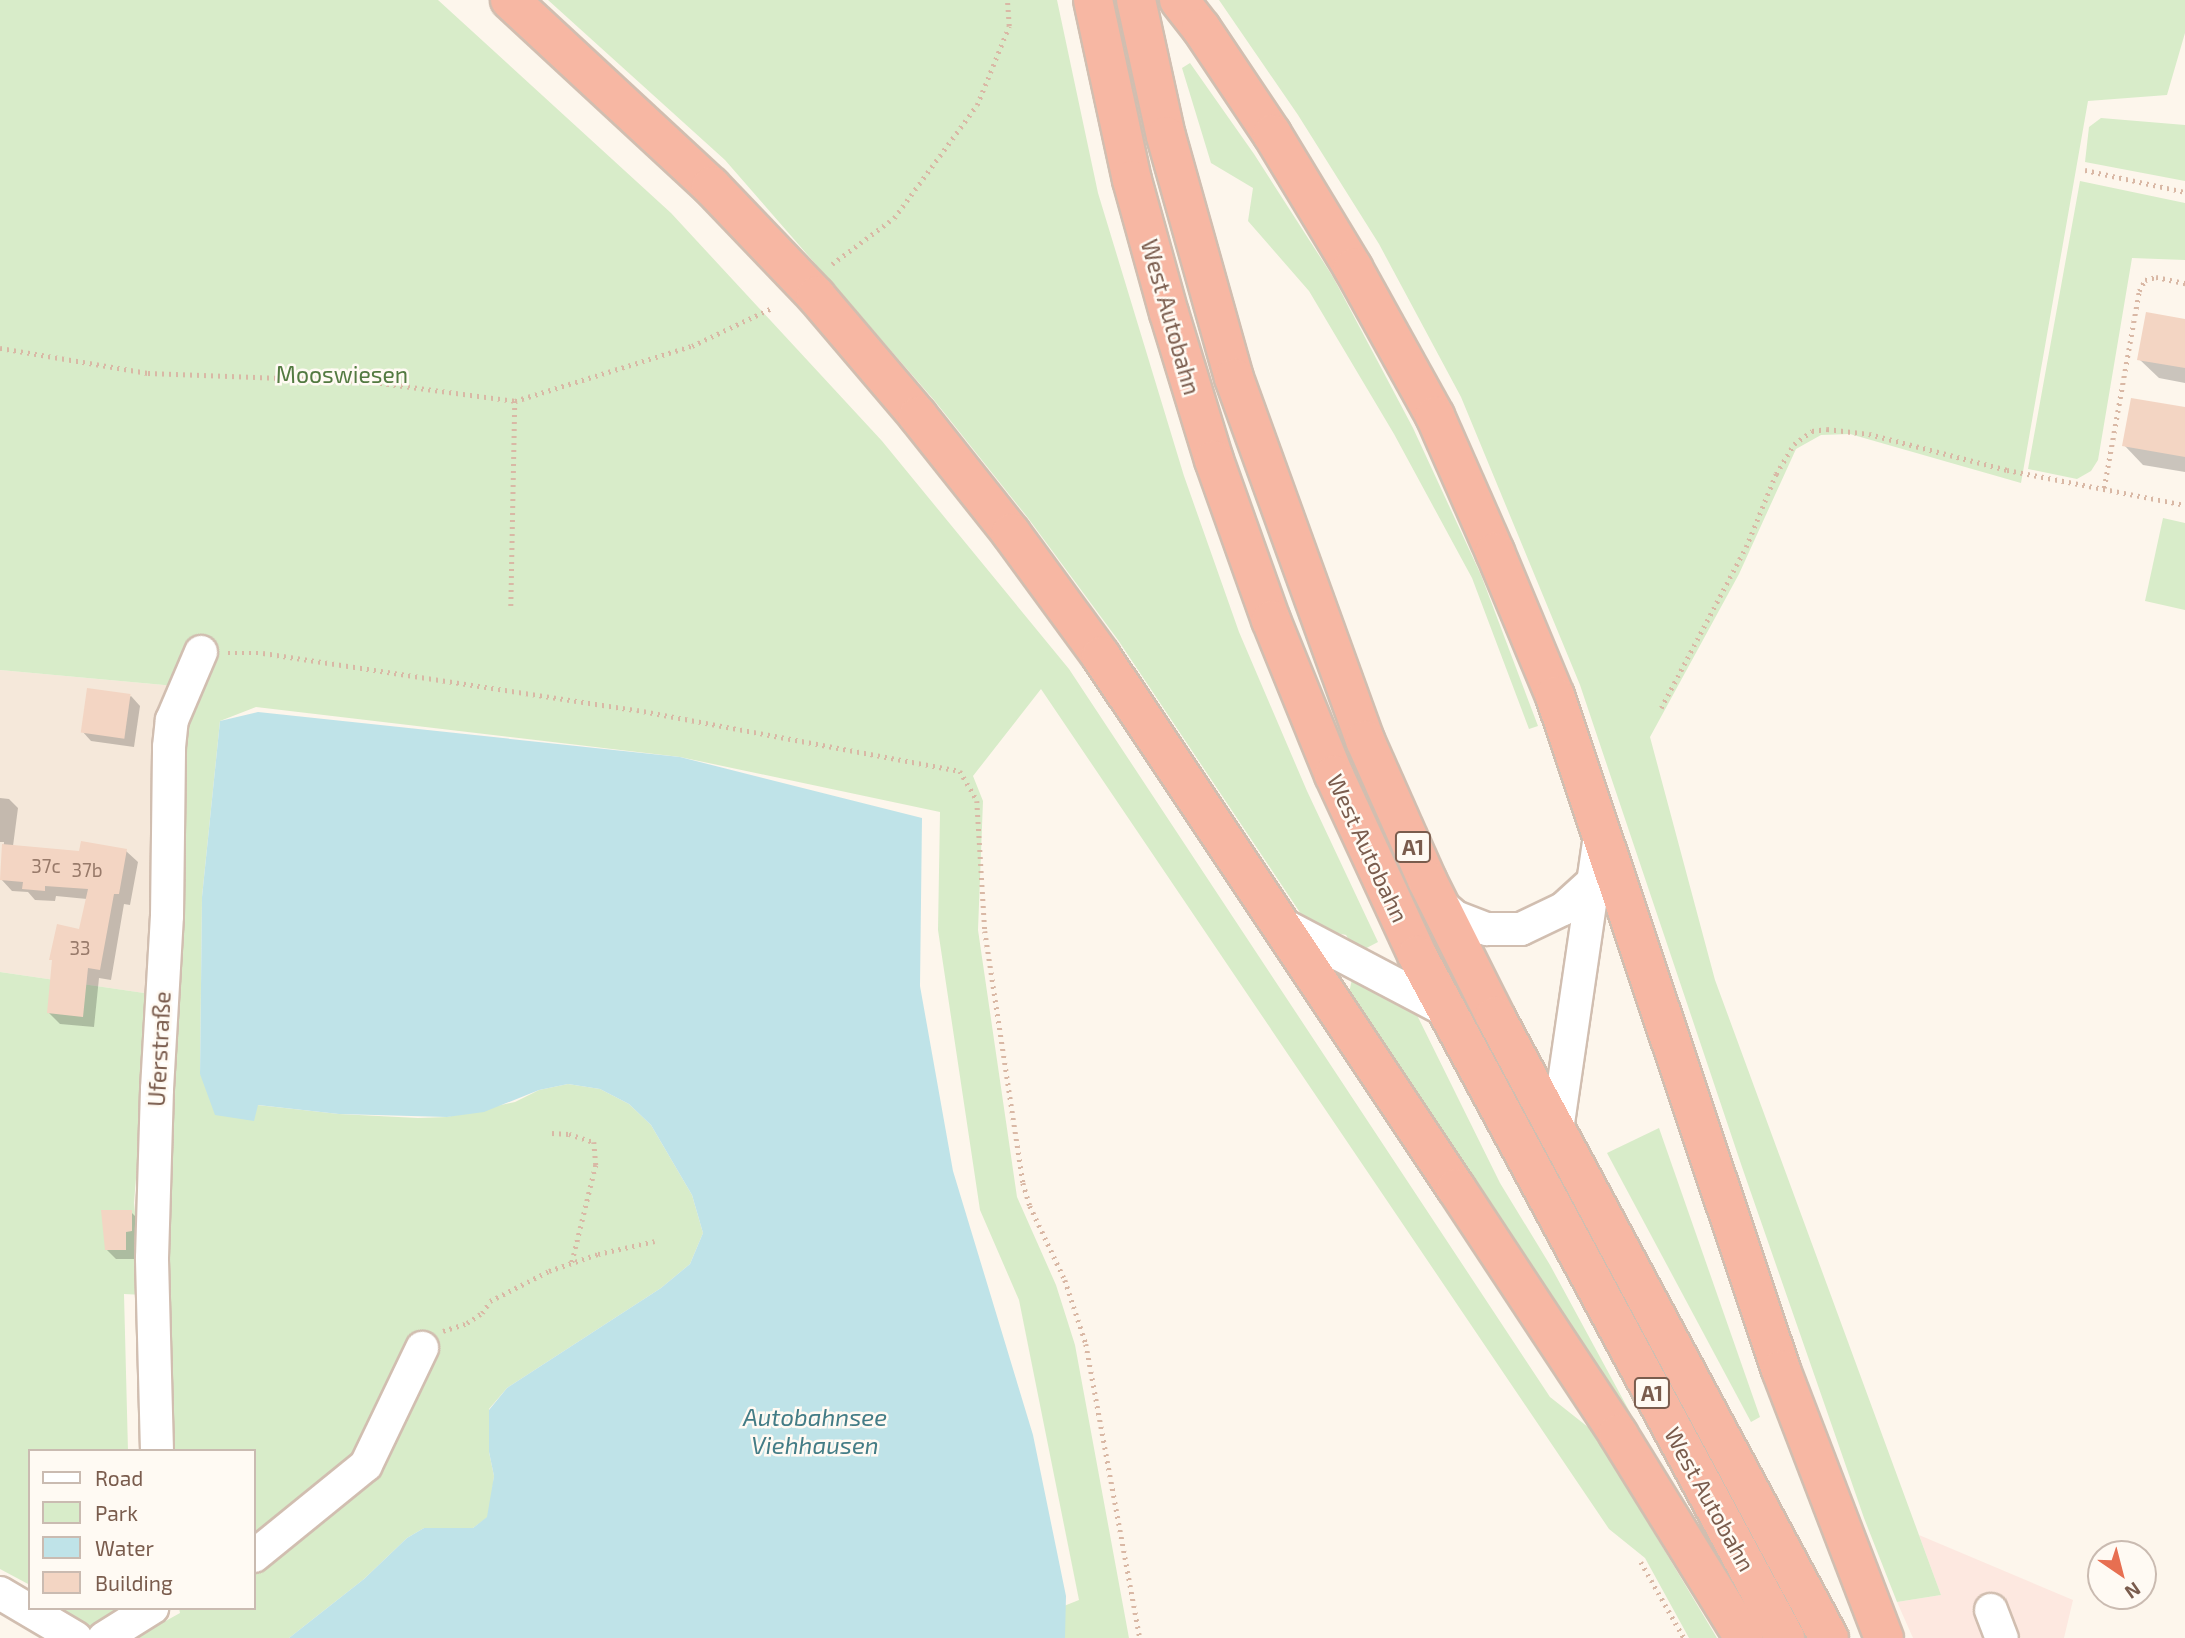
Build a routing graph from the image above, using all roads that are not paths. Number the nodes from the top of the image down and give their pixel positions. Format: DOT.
graph roads {
  1 [pos="510,0"];
  2 [pos="1093,0"];
  3 [pos="1136,0"];
  4 [pos="1190,14"];
  5 [pos="201,652"];
  6 [pos="1600,836"];
  7 [pos="1596,879"];
  8 [pos="1438,902"];
  9 [pos="1280,923"];
  10 [pos="1447,1011"];
  11 [pos="1557,1130"];
  12 [pos="422,1348"];
  13 [pos="157,1449"];
  14 [pos="256,1554"];
  15 [pos="0,1593"];
  16 [pos="28,1610"];
  17 [pos="29,1610"];
  18 [pos="149,1610"];
  19 [pos="76,1638"];
  20 [pos="104,1638"];
  21 [pos="1744,1638"];
  22 [pos="1786,1638"];
  23 [pos="1829,1638"];
  24 [pos="1884,1638"];
  1 -- 9 [label="highway"];
  2 -- 10 [label="highway, West Autobahn / A1"];
  3 -- 8 [label="highway, West Autobahn / A1"];
  4 -- 6 [label="highway"];
  5 -- 13 [label="street, Uferstraße"];
  6 -- 7 [label="street"];
  6 -- 24 [label="highway"];
  7 -- 8 [label="street"];
  7 -- 11 [label="street"];
  8 -- 11 [label="highway, West Autobahn / A1"];
  9 -- 10 [label="street"];
  9 -- 21 [label="highway"];
  10 -- 22 [label="highway, West Autobahn / A1"];
  11 -- 23 [label="highway, West Autobahn / A1"];
  12 -- 14 [label="street"];
  15 -- 16 [label="street"];
  17 -- 19 [label="street"];
  18 -- 20 [label="street"];
}
